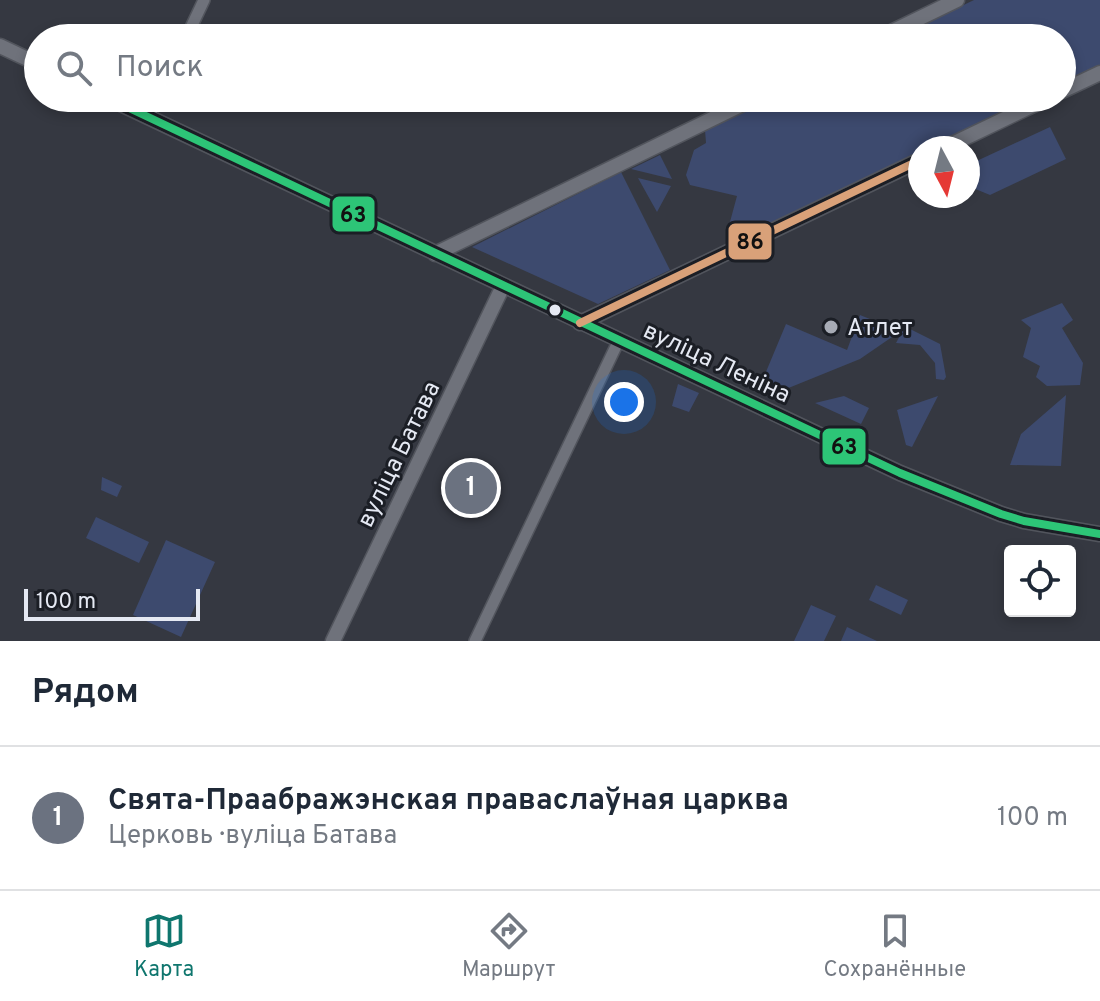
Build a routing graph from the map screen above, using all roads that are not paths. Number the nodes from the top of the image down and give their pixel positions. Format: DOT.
graph roads {
  1 [pos="204,0"];
  2 [pos="957,0"];
  3 [pos="193,24"];
  4 [pos="908,24"];
  5 [pos="0,46"];
  6 [pos="24,57"];
  7 [pos="1100,73"];
  8 [pos="1076,84"];
  9 [pos="136,112"];
  10 [pos="151,112"];
  11 [pos="726,112"];
  12 [pos="1019,112"];
  13 [pos="148,118"];
  14 [pos="969,136"];
  15 [pos="908,166"];
  16 [pos="435,254"];
  17 [pos="503,286"];
  18 [pos="580,323"];
  19 [pos="619,340"];
  20 [pos="1100,534"];
  21 [pos="333,641"];
  22 [pos="475,641"];
  1 -- 3 [label="street"];
  2 -- 4 [label="street"];
  5 -- 6 [label="street"];
  7 -- 8 [label="street"];
  9 -- 13 [label="street, вуліца Леніна"];
  10 -- 13 [label="street"];
  11 -- 16 [label="street"];
  12 -- 14 [label="street"];
  13 -- 16 [label="street, вуліца Леніна"];
  15 -- 18 [label="street"];
  16 -- 17 [label="street, вуліца Леніна"];
  17 -- 18 [label="street, вуліца Леніна"];
  17 -- 21 [label="street, вуліца Батава"];
  18 -- 19 [label="street, вуліца Леніна"];
  19 -- 20 [label="street, вуліца Леніна"];
  19 -- 22 [label="street"];
}
